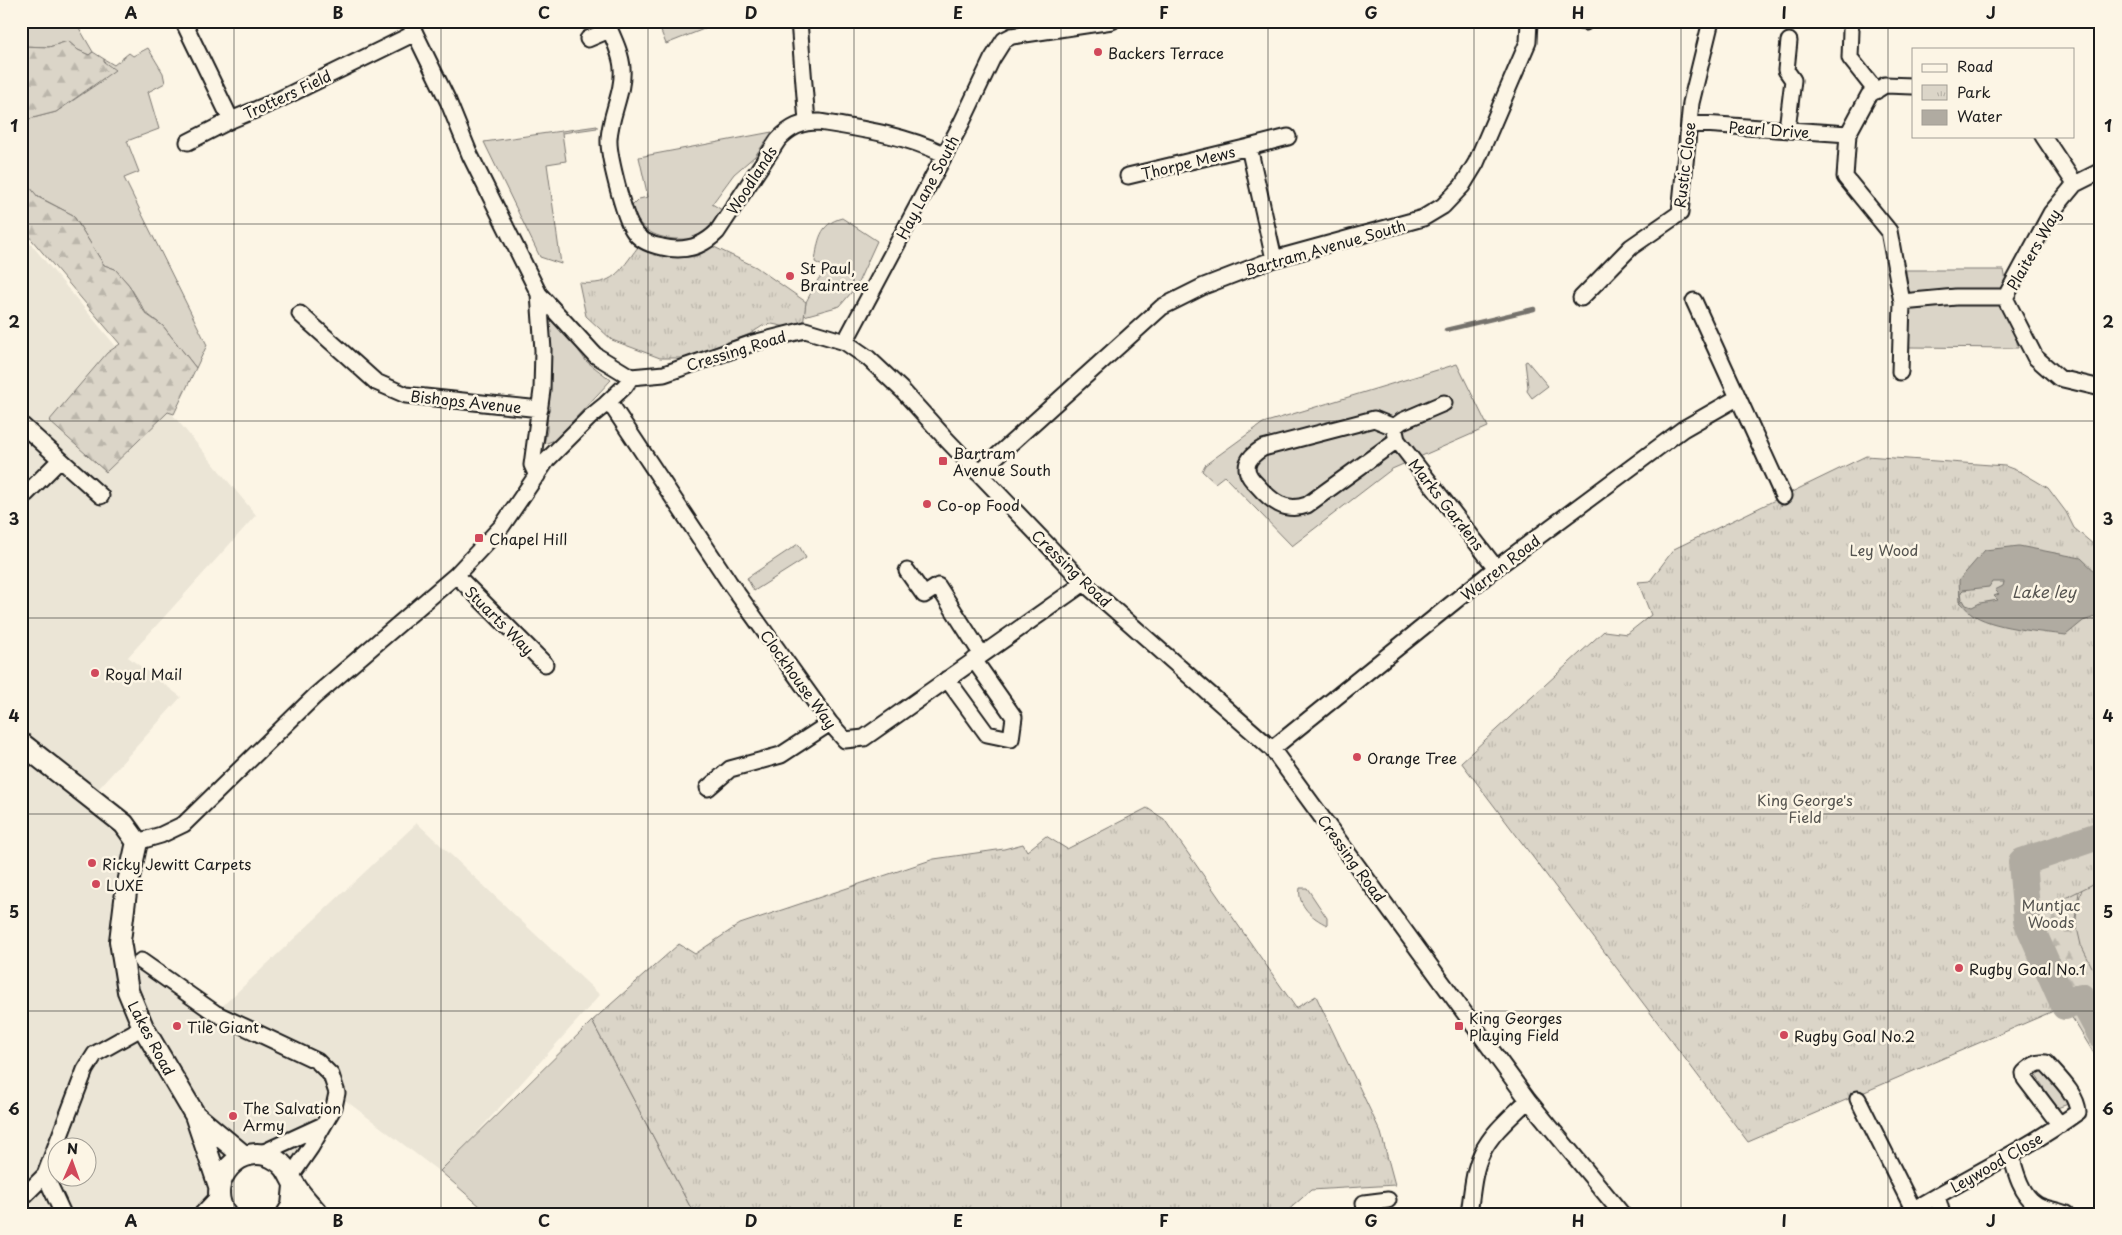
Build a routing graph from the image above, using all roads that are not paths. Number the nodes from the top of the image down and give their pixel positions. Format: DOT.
graph roads {
  1 [pos="182,21"];
  2 [pos="799,21"];
  3 [pos="1112,21"];
  4 [pos="1529,21"];
  5 [pos="1708,21"];
  6 [pos="608,26"];
  7 [pos="412,27"];
  8 [pos="1851,30"];
  9 [pos="588,39"];
  10 [pos="1788,41"];
  11 [pos="1912,86"];
  12 [pos="1876,91"];
  13 [pos="231,120"];
  14 [pos="807,122"];
  15 [pos="1689,124"];
  16 [pos="1787,130"];
  17 [pos="1848,134"];
  18 [pos="1288,137"];
  19 [pos="2044,138"];
  20 [pos="188,142"];
  21 [pos="1249,147"];
  22 [pos="944,154"];
  23 [pos="2101,171"];
  24 [pos="1128,176"];
  25 [pos="2075,184"];
  26 [pos="1274,259"];
  27 [pos="539,294"];
  28 [pos="1581,298"];
  29 [pos="2005,298"];
  30 [pos="1694,301"];
  31 [pos="1902,302"];
  32 [pos="300,314"];
  33 [pos="845,342"];
  34 [pos="1900,372"];
  35 [pos="630,377"];
  36 [pos="2101,388"];
  37 [pos="1737,398"];
  38 [pos="1444,403"];
  39 [pos="606,404"];
  40 [pos="540,409"];
  41 [pos="21,424"];
  42 [pos="1396,433"];
  43 [pos="60,460"];
  44 [pos="978,473"];
  45 [pos="536,476"];
  46 [pos="26,494"];
  47 [pos="101,496"];
  48 [pos="1783,496"];
  49 [pos="1496,568"];
  50 [pos="907,571"];
  51 [pos="456,575"];
  52 [pos="1084,583"];
  53 [pos="978,658"];
  54 [pos="545,664"];
  55 [pos="947,679"];
  56 [pos="830,723"];
  57 [pos="21,743"];
  58 [pos="1272,749"];
  59 [pos="708,788"];
  60 [pos="137,842"];
  61 [pos="141,961"];
  62 [pos="143,1027"];
  63 [pos="1858,1099"];
  64 [pos="1528,1100"];
  65 [pos="195,1115"];
  66 [pos="323,1125"];
  67 [pos="2060,1125"];
  68 [pos="2012,1154"];
  69 [pos="252,1155"];
  70 [pos="45,1174"];
  71 [pos="293,1181"];
  72 [pos="1937,1196"];
  73 [pos="221,1198"];
  74 [pos="21,1199"];
  75 [pos="1388,1200"];
  76 [pos="1909,1212"];
  77 [pos="63,1214"];
  78 [pos="202,1214"];
  79 [pos="287,1214"];
  80 [pos="318,1214"];
  81 [pos="1366,1214"];
  82 [pos="1469,1214"];
  83 [pos="1622,1214"];
  84 [pos="1942,1214"];
  85 [pos="2066,1214"];
  1 -- 13 [label="street, Trotters Field"];
  2 -- 14 [label="street"];
  3 -- 22 [label="street, Hay Lane South"];
  4 -- 26 [label="street, Bartram Avenue South"];
  5 -- 15 [label="street, Rustic Close"];
  6 -- 9 [label="street"];
  6 -- 14 [label="street, Woodlands"];
  7 -- 13 [label="street, Trotters Field"];
  7 -- 27 [label="street"];
  8 -- 12 [label="street"];
  10 -- 16 [label="street"];
  11 -- 12 [label="street"];
  12 -- 17 [label="street"];
  13 -- 20 [label="street"];
  14 -- 22 [label="street"];
  15 -- 16 [label="street, Pearl Drive"];
  15 -- 28 [label="street, Rustic Close"];
  16 -- 17 [label="street, Pearl Drive"];
  17 -- 31 [label="street"];
  18 -- 21 [label="street, Thorpe Mews"];
  19 -- 25 [label="street"];
  21 -- 24 [label="street, Thorpe Mews"];
  21 -- 26 [label="street, Thorpe Mews"];
  22 -- 33 [label="street, Hay Lane South"];
  23 -- 25 [label="street, Plaiters Way"];
  25 -- 29 [label="street, Plaiters Way"];
  26 -- 44 [label="street, Bartram Avenue South"];
  27 -- 35 [label="street"];
  27 -- 40 [label="street"];
  29 -- 31 [label="street"];
  29 -- 36 [label="street, Plaiters Way"];
  30 -- 37 [label="street"];
  31 -- 34 [label="street"];
  32 -- 40 [label="street, Bishops Avenue"];
  33 -- 35 [label="street, Cressing Road"];
  33 -- 44 [label="street, Cressing Road"];
  35 -- 39 [label="street"];
  37 -- 48 [label="street"];
  37 -- 49 [label="street, Warren Road"];
  38 -- 42 [label="street"];
  39 -- 45 [label="street"];
  39 -- 56 [label="street, Clockhouse Way"];
  40 -- 45 [label="street"];
  41 -- 43 [label="street"];
  42 -- 42 [label="street"];
  42 -- 49 [label="street, Marks Gardens"];
  43 -- 46 [label="street"];
  43 -- 47 [label="street"];
  44 -- 52 [label="street, Cressing Road"];
  45 -- 51 [label="street"];
  49 -- 58 [label="street, Warren Road"];
  50 -- 53 [label="street"];
  51 -- 54 [label="street, Stuarts Way"];
  51 -- 60 [label="street"];
  52 -- 53 [label="street, Clockhouse Way"];
  52 -- 58 [label="street, Cressing Road"];
  53 -- 55 [label="street, Clockhouse Way"];
  53 -- 55 [label="street"];
  55 -- 56 [label="street, Clockhouse Way"];
  56 -- 59 [label="street"];
  57 -- 60 [label="main road"];
  58 -- 64 [label="street, Cressing Road"];
  60 -- 62 [label="main road, Lakes Road"];
  61 -- 66 [label="street"];
  62 -- 65 [label="main road, Lakes Road"];
  62 -- 70 [label="street"];
  63 -- 76 [label="street"];
  64 -- 82 [label="street"];
  64 -- 83 [label="street, Cressing Road"];
  65 -- 69 [label="main road, Lakes Road"];
  65 -- 73 [label="main road, Lakes Road"];
  66 -- 69 [label="street"];
  66 -- 71 [label="street"];
  67 -- 68 [label="street, Leywood Close"];
  68 -- 72 [label="street, Leywood Close"];
  68 -- 85 [label="street"];
  69 -- 71 [label="main road, Lakes Road"];
  69 -- 73 [label="main road"];
  70 -- 74 [label="street"];
  70 -- 77 [label="street"];
  71 -- 79 [label="main road"];
  71 -- 80 [label="main road, Lakes Road"];
  72 -- 76 [label="street, Leywood Close"];
  72 -- 84 [label="street"];
  73 -- 78 [label="street"];
  75 -- 81 [label="street"];
}
